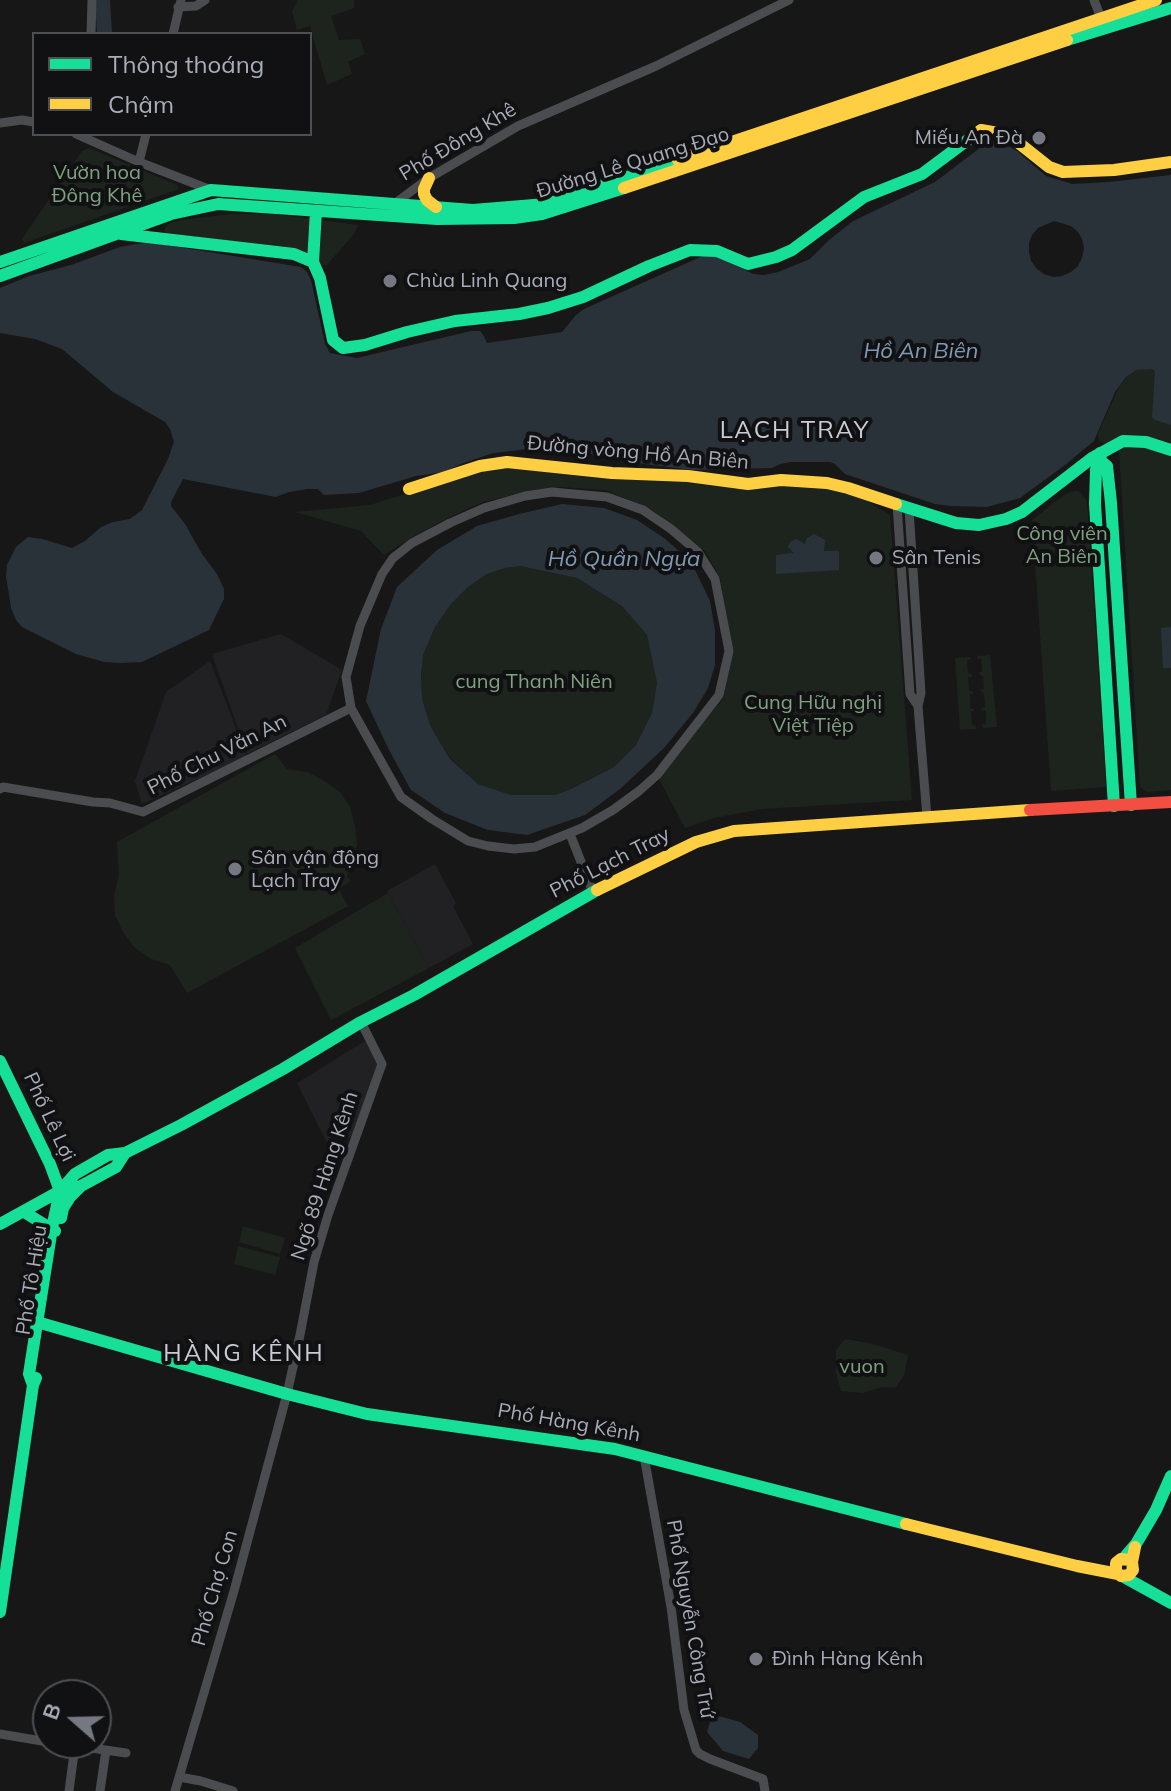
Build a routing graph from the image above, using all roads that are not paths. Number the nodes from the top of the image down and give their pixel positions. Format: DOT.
graph roads {
  1 [pos="95,0"];
  2 [pos="205,0"];
  3 [pos="789,0"];
  4 [pos="1094,0"];
  5 [pos="1156,0"];
  6 [pos="180,3"];
  7 [pos="1171,8"];
  8 [pos="1101,18"];
  9 [pos="94,32"];
  10 [pos="173,32"];
  11 [pos="32,122"];
  12 [pos="0,123"];
  13 [pos="80,136"];
  14 [pos="146,136"];
  15 [pos="139,162"];
  16 [pos="1171,162"];
  17 [pos="429,178"];
  18 [pos="211,190"];
  19 [pos="218,204"];
  20 [pos="436,207"];
  21 [pos="393,210"];
  22 [pos="316,211"];
  23 [pos="98,230"];
  24 [pos="118,233"];
  25 [pos="0,262"];
  26 [pos="313,262"];
  27 [pos="0,276"];
  28 [pos="1171,450"];
  29 [pos="1101,457"];
  30 [pos="409,489"];
  31 [pos="903,507"];
  32 [pos="1118,627"];
  33 [pos="1103,628"];
  34 [pos="351,708"];
  35 [pos="0,789"];
  36 [pos="1171,802"];
  37 [pos="1131,805"];
  38 [pos="1114,806"];
  39 [pos="927,817"];
  40 [pos="570,834"];
  41 [pos="593,892"];
  42 [pos="361,1022"];
  43 [pos="0,1061"];
  44 [pos="125,1153"];
  45 [pos="81,1186"];
  46 [pos="60,1191"];
  47 [pos="24,1212"];
  48 [pos="0,1224"];
  49 [pos="55,1230"];
  50 [pos="41,1324"];
  51 [pos="287,1394"];
  52 [pos="644,1456"];
  53 [pos="1171,1476"];
  54 [pos="1126,1570"];
  55 [pos="1171,1603"];
  56 [pos="0,1612"];
  57 [pos="0,1734"];
  58 [pos="32,1739"];
  59 [pos="112,1751"];
  60 [pos="126,1753"];
  61 [pos="73,1759"];
  62 [pos="105,1759"];
  63 [pos="179,1777"];
  64 [pos="69,1791"];
  65 [pos="100,1791"];
  66 [pos="175,1791"];
  67 [pos="233,1791"];
  68 [pos="765,1791"];
  1 -- 9 [label="street"];
  2 -- 6 [label="street"];
  3 -- 17 [label="street, Phố Đông Khê"];
  4 -- 8 [label="street"];
  5 -- 8 [label="street, Đường Lê Quang Đạo"];
  6 -- 10 [label="street"];
  7 -- 21 [label="street, Đường Lê Quang Đạo"];
  8 -- 20 [label="street, Đường Lê Quang Đạo"];
  11 -- 12 [label="street"];
  13 -- 15 [label="street, Phố Đông Khê"];
  14 -- 15 [label="street"];
  15 -- 18 [label="street, Phố Đông Khê"];
  16 -- 26 [label="street"];
  17 -- 20 [label="street"];
  17 -- 21 [label="street, Phố Đông Khê"];
  18 -- 19 [label="street"];
  18 -- 21 [label="street, Phố Đông Khê"];
  18 -- 23 [label="street"];
  19 -- 22 [label="street, Đường Lê Quang Đạo"];
  19 -- 24 [label="street, Đường Lê Quang Đạo"];
  20 -- 21 [label="street, Đường Lê Quang Đạo"];
  21 -- 22 [label="street, Đường Lê Quang Đạo"];
  22 -- 26 [label="street"];
  23 -- 24 [label="street"];
  23 -- 25 [label="street"];
  24 -- 26 [label="street"];
  24 -- 27 [label="street, Đường Lê Quang Đạo"];
  28 -- 29 [label="street, Đường vòng Hồ An Biên"];
  29 -- 31 [label="street, Đường vòng Hồ An Biên"];
  29 -- 32 [label="street"];
  29 -- 33 [label="street"];
  30 -- 31 [label="street, Đường vòng Hồ An Biên"];
  31 -- 39 [label="street"];
  32 -- 33 [label="street"];
  32 -- 37 [label="street"];
  33 -- 38 [label="street"];
  34 -- 35 [label="street, Phố Chu Văn An"];
  34 -- 40 [label="street"];
  34 -- 40 [label="street"];
  36 -- 37 [label="street, Phố Lạch Tray"];
  37 -- 38 [label="street, Phố Lạch Tray"];
  38 -- 39 [label="street, Phố Lạch Tray"];
  39 -- 41 [label="street, Phố Lạch Tray"];
  40 -- 41 [label="street"];
  41 -- 42 [label="street, Phố Lạch Tray"];
  42 -- 44 [label="street, Phố Lạch Tray"];
  42 -- 51 [label="street, Ngõ 89 Hàng Kênh"];
  43 -- 46 [label="street, Phố Lê Lợi"];
  44 -- 45 [label="street, Phố Lạch Tray"];
  44 -- 46 [label="street, Phố Lạch Tray"];
  45 -- 46 [label="street, Phố Lạch Tray"];
  45 -- 49 [label="street, Phố Tô Hiệu"];
  46 -- 47 [label="street"];
  46 -- 49 [label="street, Phố Tô Hiệu"];
  47 -- 48 [label="street"];
  47 -- 49 [label="street"];
  49 -- 50 [label="street, Phố Tô Hiệu"];
  50 -- 51 [label="street, Phố Hàng Kênh"];
  50 -- 56 [label="street, Phố Tô Hiệu"];
  51 -- 52 [label="street, Phố Hàng Kênh"];
  51 -- 63 [label="street, Phố Chợ Con"];
  52 -- 54 [label="street, Phố Hàng Kênh"];
  52 -- 68 [label="street, Phố Nguyễn Công Trứ"];
  53 -- 54 [label="street"];
  54 -- 55 [label="street"];
  57 -- 58 [label="street"];
  59 -- 60 [label="street"];
  61 -- 64 [label="street"];
  62 -- 65 [label="street"];
  63 -- 66 [label="street, Phố Chợ Con"];
  63 -- 67 [label="street"];
}
